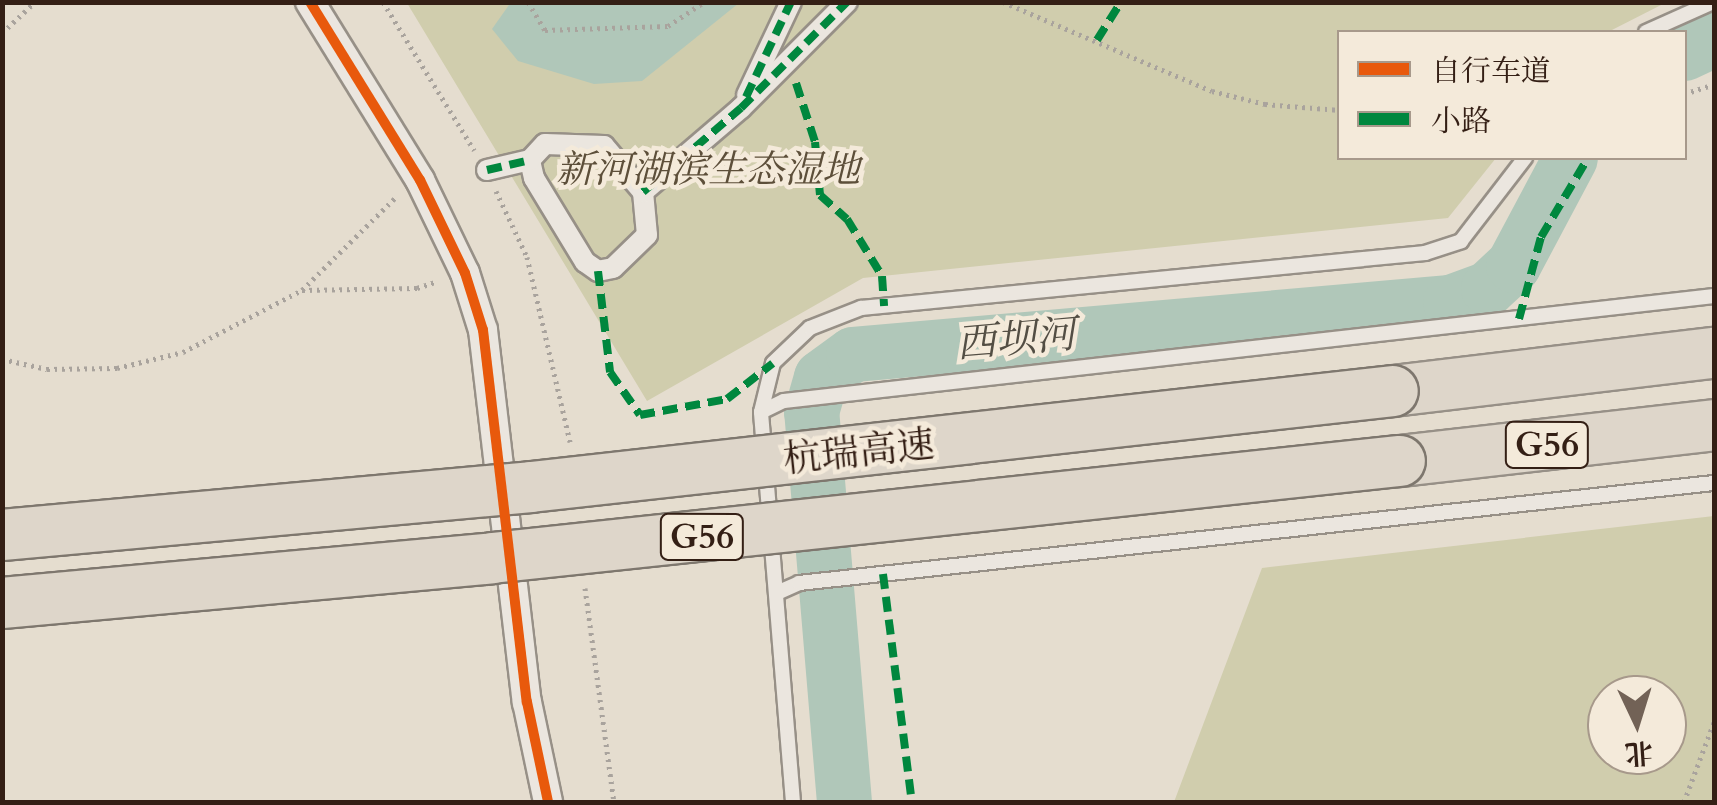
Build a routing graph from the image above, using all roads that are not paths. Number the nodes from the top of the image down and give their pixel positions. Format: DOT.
graph roads {
  1 [pos="310,2"];
  2 [pos="791,2"];
  3 [pos="847,2"];
  4 [pos="1713,2"];
  5 [pos="1650,30"];
  6 [pos="741,108"];
  7 [pos="530,160"];
  8 [pos="1523,160"];
  9 [pos="487,170"];
  10 [pos="643,192"];
  11 [pos="1714,296"];
  12 [pos="1714,354"];
  13 [pos="761,412"];
  14 [pos="1714,425"];
  15 [pos="1714,483"];
  16 [pos="2,536"];
  17 [pos="779,592"];
  18 [pos="2,603"];
  19 [pos="548,802"];
  20 [pos="793,802"];
  1 -- 19 [label="street"];
  2 -- 6 [label="street"];
  3 -- 6 [label="street"];
  4 -- 5 [label="lane"];
  6 -- 10 [label="street"];
  7 -- 9 [label="street"];
  7 -- 10 [label="street"];
  7 -- 10 [label="street"];
  8 -- 13 [label="lane"];
  11 -- 13 [label="lane"];
  12 -- 16 [label="highway, 杭瑞高速 / G56, bridge"];
  13 -- 17 [label="lane"];
  14 -- 18 [label="highway, 杭瑞高速 / G56, bridge"];
  15 -- 17 [label="lane"];
  17 -- 20 [label="lane"];
}
